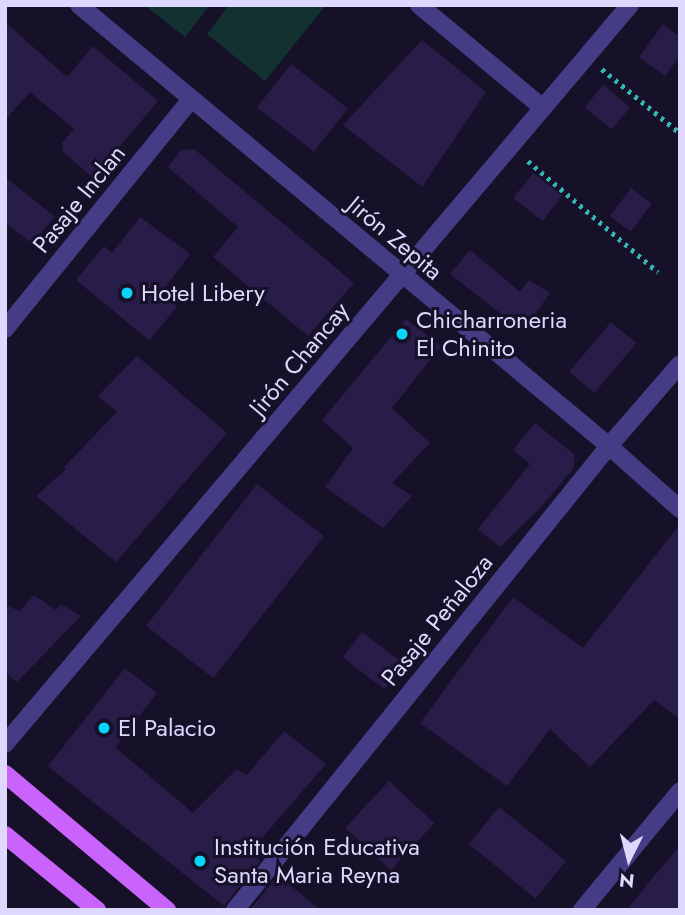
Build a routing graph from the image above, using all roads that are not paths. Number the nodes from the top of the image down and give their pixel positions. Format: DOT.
graph roads {
  1 [pos="79,5"];
  2 [pos="419,5"];
  3 [pos="630,5"];
  4 [pos="191,99"];
  5 [pos="542,107"];
  6 [pos="402,276"];
  7 [pos="5,329"];
  8 [pos="680,364"];
  9 [pos="609,446"];
  10 [pos="680,509"];
  11 [pos="5,744"];
  12 [pos="5,774"];
  13 [pos="680,791"];
  14 [pos="5,835"];
  15 [pos="97,910"];
  16 [pos="167,910"];
  17 [pos="235,910"];
  18 [pos="582,910"];
  1 -- 4 [label="street, Jirón Zepita"];
  2 -- 5 [label="street"];
  3 -- 5 [label="street, Jirón Chancay"];
  4 -- 6 [label="street, Jirón Zepita"];
  4 -- 7 [label="street, Pasaje Inclan"];
  5 -- 6 [label="street, Jirón Chancay"];
  6 -- 9 [label="street, Jirón Zepita"];
  6 -- 11 [label="street, Jirón Chancay"];
  8 -- 9 [label="street, Pasaje Peñaloza"];
  9 -- 10 [label="street, Jirón Zepita"];
  9 -- 17 [label="street, Pasaje Peñaloza"];
  12 -- 16 [label="main road"];
  13 -- 18 [label="street"];
  14 -- 15 [label="main road"];
}
